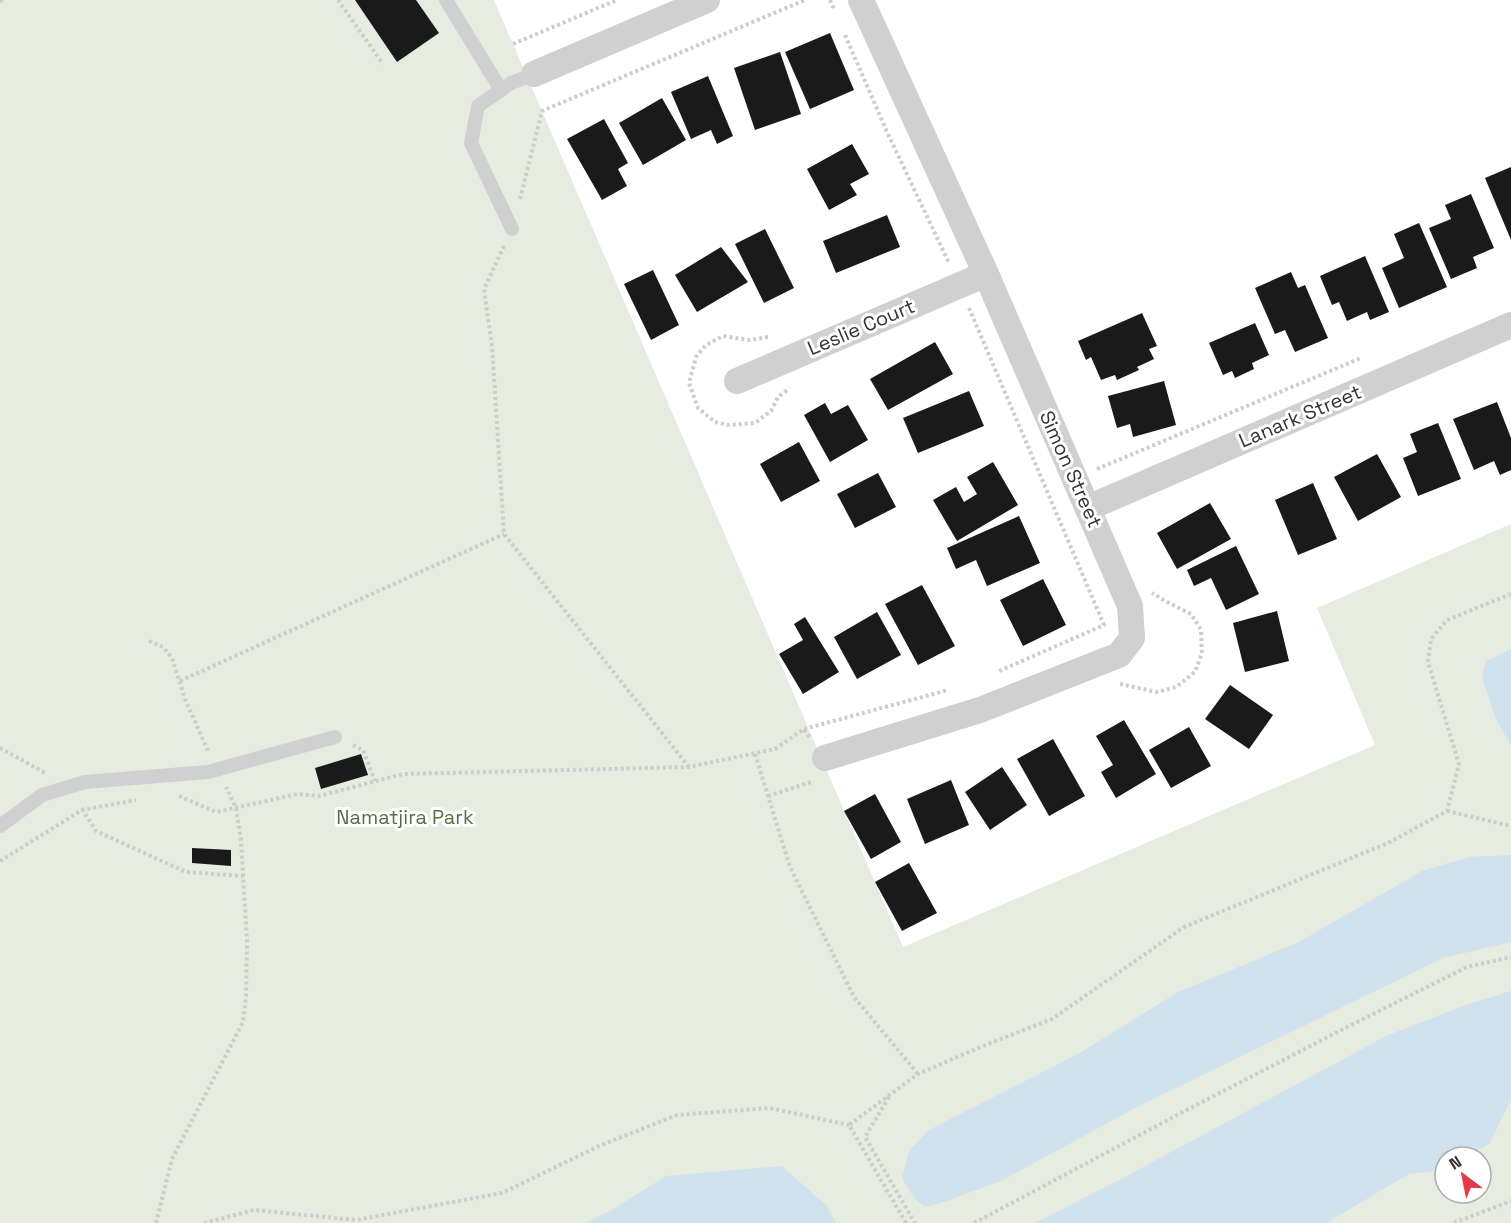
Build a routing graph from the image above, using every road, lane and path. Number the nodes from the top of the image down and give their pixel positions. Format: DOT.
graph roads {
  1 [pos="4,0"];
  2 [pos="338,0"];
  3 [pos="446,0"];
  4 [pos="617,0"];
  5 [pos="707,0"];
  6 [pos="805,0"];
  7 [pos="831,0"];
  8 [pos="861,0"];
  9 [pos="0,1"];
  10 [pos="835,11"];
  11 [pos="844,33"];
  12 [pos="513,44"];
  13 [pos="383,64"];
  14 [pos="534,74"];
  15 [pos="501,90"];
  16 [pos="512,229"];
  17 [pos="986,274"];
  18 [pos="960,285"];
  19 [pos="1511,325"];
  20 [pos="1369,355"];
  21 [pos="737,381"];
  22 [pos="1096,470"];
  23 [pos="1088,508"];
  24 [pos="504,534"];
  25 [pos="1511,594"];
  26 [pos="149,641"];
  27 [pos="996,673"];
  28 [pos="180,681"];
  29 [pos="952,689"];
  30 [pos="804,729"];
  31 [pos="335,737"];
  32 [pos="0,748"];
  33 [pos="755,754"];
  34 [pos="825,758"];
  35 [pos="689,767"];
  36 [pos="217,770"];
  37 [pos="375,781"];
  38 [pos="70,786"];
  39 [pos="174,794"];
  40 [pos="768,796"];
  41 [pos="140,800"];
  42 [pos="236,808"];
  43 [pos="82,810"];
  44 [pos="1447,811"];
  45 [pos="0,826"];
  46 [pos="1511,826"];
  47 [pos="0,861"];
  48 [pos="243,876"];
  49 [pos="1511,957"];
  50 [pos="918,1074"];
  51 [pos="890,1094"];
  52 [pos="849,1125"];
  53 [pos="1511,1201"];
  54 [pos="156,1223"];
  55 [pos="204,1223"];
  56 [pos="906,1223"];
  57 [pos="915,1223"];
  58 [pos="974,1223"];
  59 [pos="1454,1223"];
  1 -- 9 [label="path"];
  2 -- 13 [label="path"];
  3 -- 15 [label="lane"];
  4 -- 12 [label="path"];
  5 -- 14 [label="street"];
  6 -- 16 [label="path"];
  7 -- 10 [label="path"];
  8 -- 17 [label="street, Simon Street"];
  11 -- 18 [label="path"];
  14 -- 15 [label="lane"];
  15 -- 16 [label="lane"];
  16 -- 24 [label="path"];
  17 -- 18 [label="street, Leslie Court"];
  17 -- 23 [label="street, Simon Street"];
  18 -- 21 [label="street, Leslie Court"];
  18 -- 27 [label="path"];
  19 -- 23 [label="street, Lanark Street"];
  20 -- 22 [label="path"];
  23 -- 34 [label="street, Simon Street"];
  24 -- 28 [label="path"];
  24 -- 35 [label="path"];
  25 -- 44 [label="path"];
  26 -- 28 [label="path"];
  28 -- 36 [label="path"];
  29 -- 30 [label="path"];
  30 -- 33 [label="path"];
  30 -- 34 [label="path"];
  31 -- 36 [label="lane"];
  31 -- 37 [label="path"];
  32 -- 38 [label="path"];
  33 -- 35 [label="path"];
  33 -- 40 [label="path"];
  34 -- 40 [label="path"];
  35 -- 37 [label="path"];
  36 -- 38 [label="lane"];
  36 -- 42 [label="path"];
  37 -- 42 [label="path"];
  38 -- 45 [label="lane"];
  39 -- 42 [label="path"];
  40 -- 50 [label="path"];
  41 -- 43 [label="path"];
  42 -- 48 [label="path"];
  43 -- 47 [label="path"];
  43 -- 48 [label="path"];
  44 -- 46 [label="path"];
  44 -- 50 [label="path"];
  48 -- 54 [label="path"];
  49 -- 58 [label="path"];
  50 -- 51 [label="path"];
  51 -- 52 [label="path"];
  51 -- 57 [label="path"];
  52 -- 55 [label="path"];
  52 -- 56 [label="path"];
  53 -- 59 [label="path"];
}
